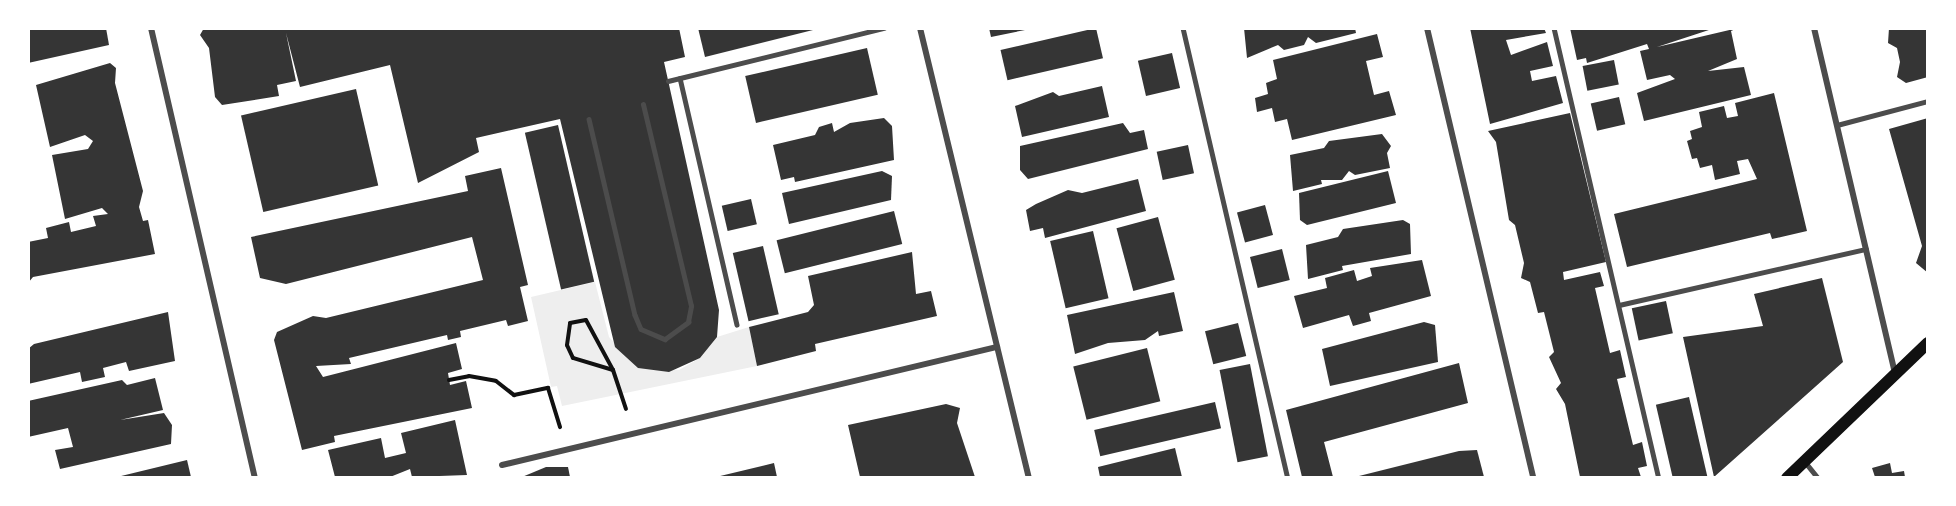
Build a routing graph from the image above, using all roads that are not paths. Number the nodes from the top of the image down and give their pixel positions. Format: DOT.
graph roads {
  1 [pos="151,28"];
  2 [pos="884,28"];
  3 [pos="920,28"];
  4 [pos="1183,28"];
  5 [pos="1427,28"];
  6 [pos="1554,28"];
  7 [pos="1814,28"];
  8 [pos="680,78"];
  9 [pos="668,81"];
  10 [pos="1928,101"];
  11 [pos="643,105"];
  12 [pos="588,119"];
  13 [pos="1837,125"];
  14 [pos="1866,249"];
  15 [pos="1619,305"];
  16 [pos="737,324"];
  17 [pos="1928,343"];
  18 [pos="997,346"];
  19 [pos="1895,373"];
  20 [pos="1804,461"];
  21 [pos="502,465"];
  22 [pos="255,477"];
  23 [pos="1029,477"];
  24 [pos="1288,477"];
  25 [pos="1533,477"];
  26 [pos="1659,477"];
  27 [pos="1786,477"];
  28 [pos="1818,477"];
  1 -- 22 [label="street"];
  2 -- 8 [label="lane"];
  3 -- 18 [label="street"];
  4 -- 24 [label="lane"];
  5 -- 25 [label="street"];
  6 -- 15 [label="lane"];
  7 -- 13 [label="street"];
  8 -- 9 [label="lane"];
  8 -- 16 [label="lane"];
  10 -- 13 [label="lane"];
  11 -- 12 [label="lane"];
  13 -- 14 [label="street"];
  14 -- 15 [label="lane"];
  14 -- 19 [label="street"];
  15 -- 26 [label="lane"];
  17 -- 19 [label="main road"];
  18 -- 21 [label="street"];
  18 -- 23 [label="street"];
  19 -- 20 [label="main road"];
  20 -- 27 [label="main road"];
  20 -- 28 [label="lane"];
}
